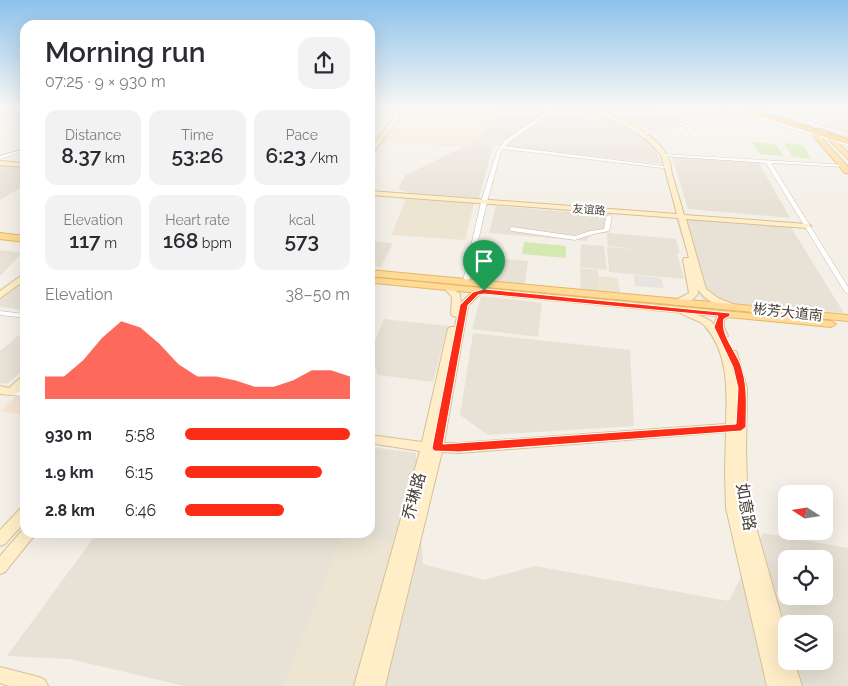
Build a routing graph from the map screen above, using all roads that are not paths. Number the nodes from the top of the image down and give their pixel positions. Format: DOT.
graph roads {
  1 [pos="509,140"];
  2 [pos="648,140"];
  3 [pos="652,140"];
  4 [pos="828,140"];
  5 [pos="829,140"];
  6 [pos="502,147"];
  7 [pos="20,152"];
  8 [pos="664,154"];
  9 [pos="848,157"];
  10 [pos="0,161"];
  11 [pos="767,162"];
  12 [pos="20,164"];
  13 [pos="663,167"];
  14 [pos="846,169"];
  15 [pos="375,192"];
  16 [pos="485,201"];
  17 [pos="679,215"];
  18 [pos="609,217"];
  19 [pos="806,225"];
  20 [pos="512,229"];
  21 [pos="0,236"];
  22 [pos="20,238"];
  23 [pos="0,244"];
  24 [pos="20,246"];
  25 [pos="375,273"];
  26 [pos="20,280"];
  27 [pos="375,281"];
  28 [pos="466,281"];
  29 [pos="448,288"];
  30 [pos="484,291"];
  31 [pos="848,292"];
  32 [pos="0,295"];
  33 [pos="461,305"];
  34 [pos="680,306"];
  35 [pos="730,311"];
  36 [pos="0,313"];
  37 [pos="20,315"];
  38 [pos="848,318"];
  39 [pos="848,326"];
  40 [pos="715,327"];
  41 [pos="20,383"];
  42 [pos="6,391"];
  43 [pos="20,393"];
  44 [pos="737,427"];
  45 [pos="375,440"];
  46 [pos="432,448"];
  47 [pos="20,518"];
  48 [pos="24,538"];
  49 [pos="0,540"];
  50 [pos="0,567"];
  51 [pos="0,675"];
  52 [pos="39,686"];
  53 [pos="363,686"];
  54 [pos="376,686"];
  55 [pos="776,686"];
  56 [pos="793,686"];
  1 -- 6 [label="street"];
  2 -- 13 [label="street"];
  3 -- 8 [label="street"];
  4 -- 14 [label="main road"];
  5 -- 9 [label="main road"];
  6 -- 13 [label="street"];
  6 -- 16 [label="street"];
  7 -- 10 [label="street"];
  8 -- 11 [label="street"];
  8 -- 17 [label="street"];
  10 -- 12 [label="street"];
  11 -- 14 [label="street"];
  11 -- 19 [label="street"];
  13 -- 17 [label="street"];
  15 -- 16 [label="street, 友谊路"];
  16 -- 17 [label="street, 友谊路"];
  16 -- 28 [label="street"];
  17 -- 19 [label="street, 友谊路"];
  17 -- 34 [label="street"];
  17 -- 35 [label="street"];
  18 -- 20 [label="street"];
  19 -- 31 [label="street"];
  21 -- 22 [label="main road"];
  23 -- 24 [label="main road"];
  25 -- 28 [label="main road, 彬芳大道南"];
  26 -- 32 [label="street"];
  27 -- 29 [label="main road, 彬芳大道南"];
  28 -- 34 [label="main road, 彬芳大道南"];
  29 -- 30 [label="main road, 彬芳大道南"];
  29 -- 33 [label="street"];
  30 -- 33 [label="street"];
  30 -- 34 [label="main road, 彬芳大道南"];
  33 -- 46 [label="street, 乔琳路"];
  34 -- 35 [label="main road, 彬芳大道南"];
  34 -- 40 [label="street"];
  35 -- 38 [label="main road, 彬芳大道南"];
  35 -- 39 [label="main road, 彬芳大道南"];
  35 -- 40 [label="street"];
  36 -- 37 [label="street"];
  40 -- 44 [label="street, 如意路"];
  41 -- 42 [label="street"];
  42 -- 43 [label="street"];
  44 -- 46 [label="street"];
  44 -- 55 [label="street, 如意路"];
  44 -- 56 [label="street, 如意路"];
  45 -- 46 [label="street"];
  46 -- 53 [label="street, 乔琳路"];
  46 -- 54 [label="street, 乔琳路"];
  47 -- 49 [label="street"];
  48 -- 50 [label="street"];
  51 -- 52 [label="street"];
}
